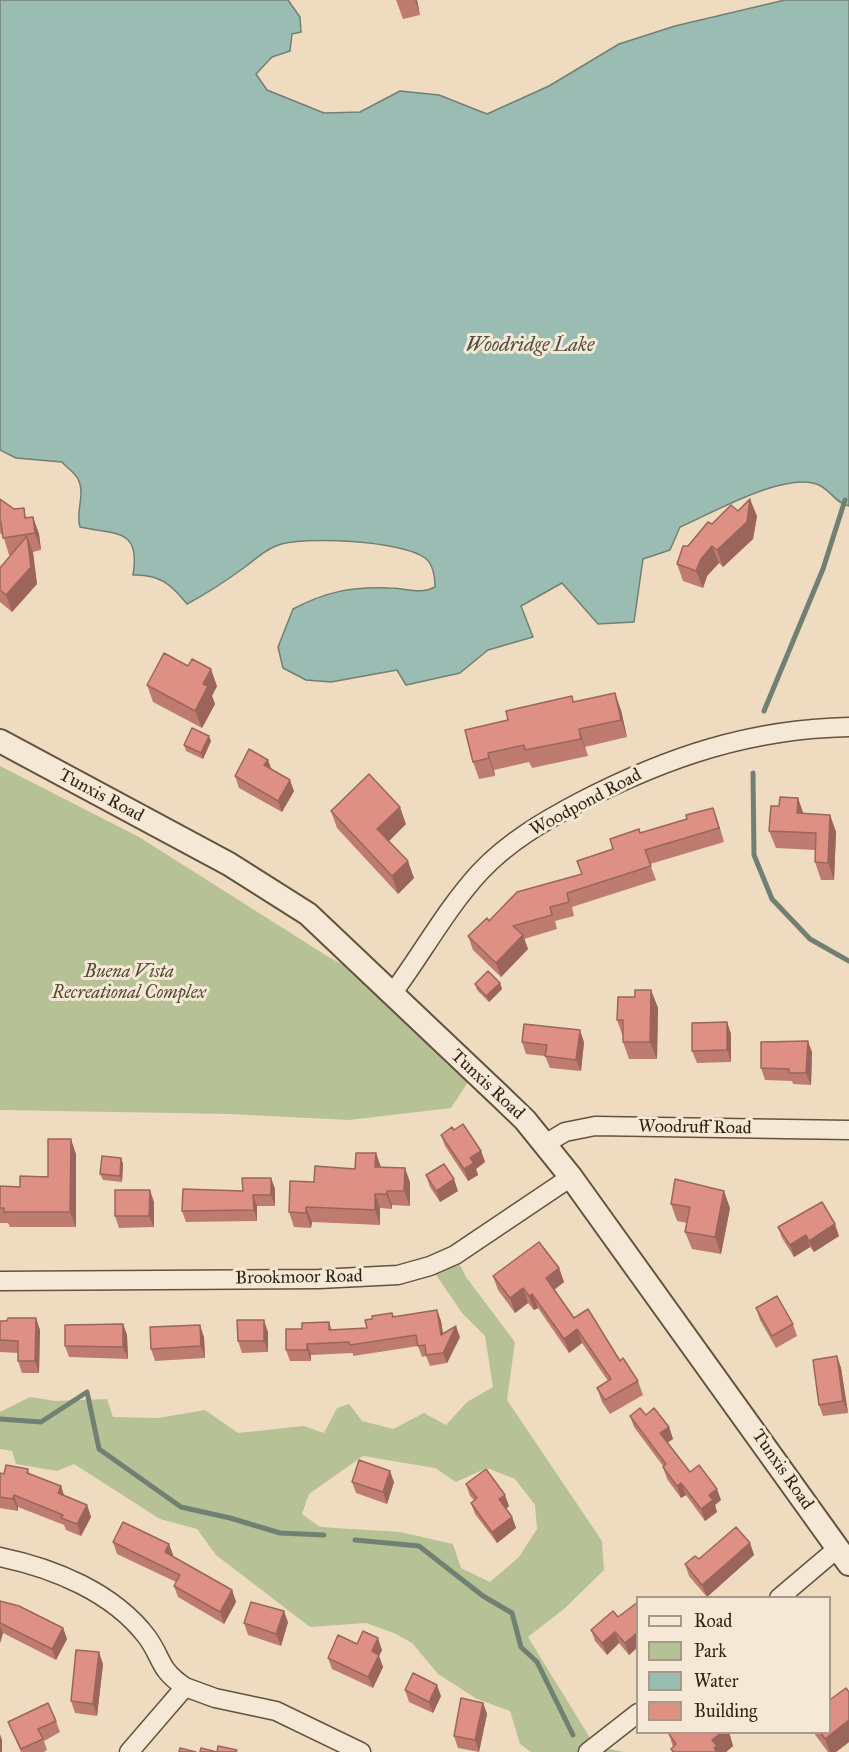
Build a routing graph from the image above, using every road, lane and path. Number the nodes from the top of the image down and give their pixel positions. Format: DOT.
graph roads {
  1 [pos="849,727"];
  2 [pos="0,741"];
  3 [pos="392,994"];
  4 [pos="849,1130"];
  5 [pos="545,1143"];
  6 [pos="571,1177"];
  7 [pos="0,1281"];
  8 [pos="844,1556"];
  9 [pos="0,1557"];
  10 [pos="781,1596"];
  11 [pos="185,1687"];
  12 [pos="636,1715"];
  13 [pos="129,1752"];
  14 [pos="361,1752"];
  15 [pos="588,1752"];
  1 -- 3 [label="street, Woodpond Road"];
  2 -- 3 [label="street, Tunxis Road"];
  3 -- 5 [label="street, Tunxis Road"];
  4 -- 5 [label="street, Woodruff Road"];
  5 -- 6 [label="street, Tunxis Road"];
  6 -- 7 [label="street, Brookmoor Road"];
  6 -- 8 [label="street, Tunxis Road"];
  8 -- 10 [label="street"];
  9 -- 11 [label="street"];
  11 -- 13 [label="street"];
  11 -- 14 [label="street"];
  12 -- 15 [label="street"];
}
